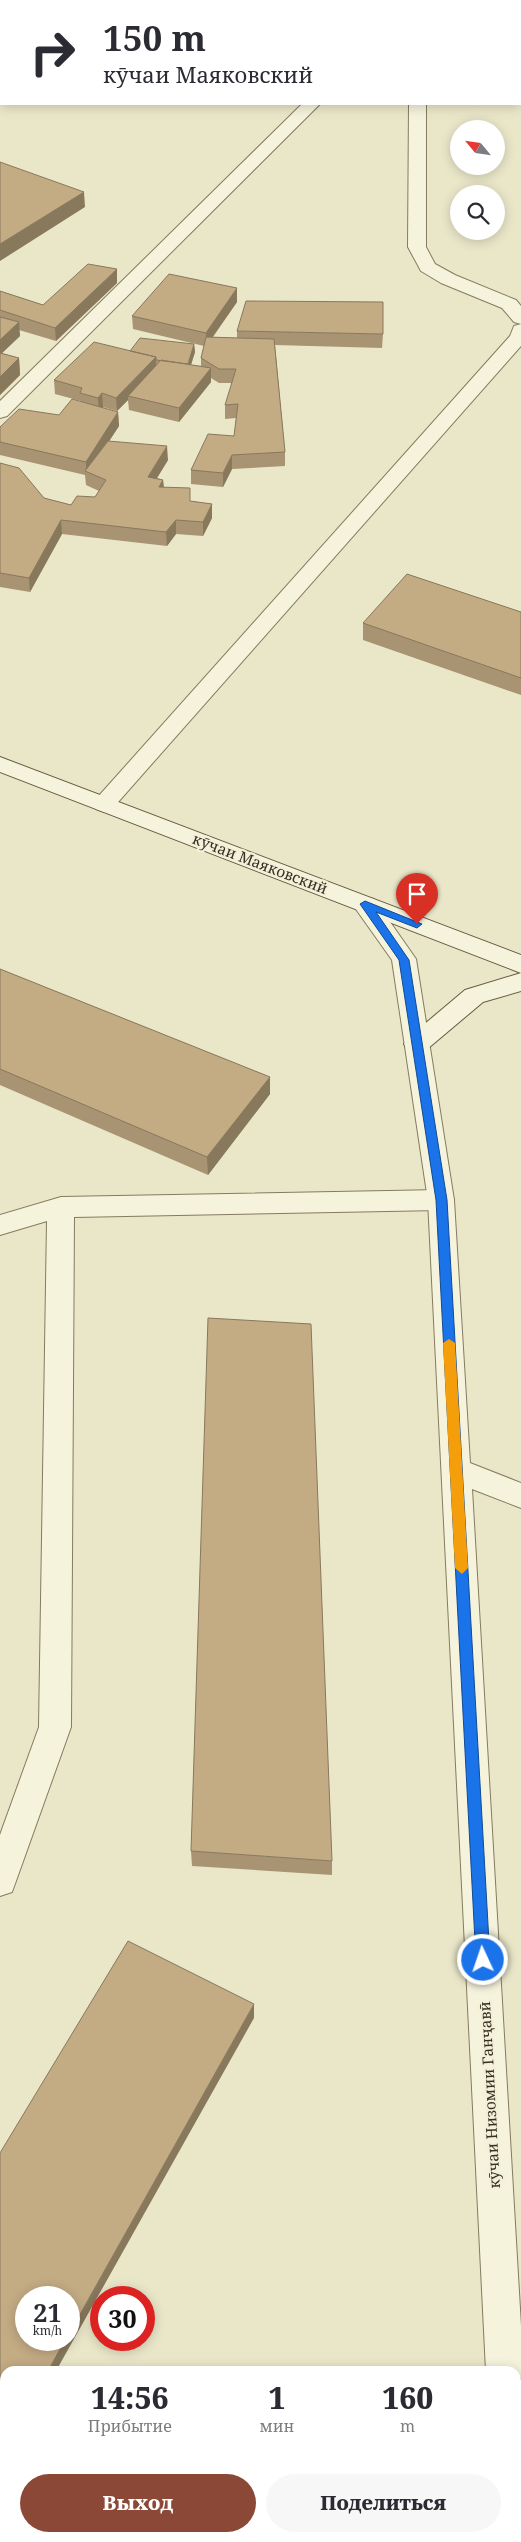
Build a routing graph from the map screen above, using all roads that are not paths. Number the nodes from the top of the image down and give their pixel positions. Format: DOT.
graph roads {
  1 [pos="310,105"];
  2 [pos="417,105"];
  3 [pos="521,318"];
  4 [pos="521,330"];
  5 [pos="0,412"];
  6 [pos="0,764"];
  7 [pos="104,804"];
  8 [pos="365,904"];
  9 [pos="521,964"];
  10 [pos="521,982"];
  11 [pos="417,1044"];
  12 [pos="441,1200"];
  13 [pos="61,1207"];
  14 [pos="0,1225"];
  15 [pos="456,1470"];
  16 [pos="521,1496"];
  17 [pos="0,1881"];
  18 [pos="505,2366"];
  1 -- 5 [label="street"];
  2 -- 3 [label="street"];
  4 -- 7 [label="street"];
  6 -- 7 [label="street, кӯчаи Маяковский"];
  7 -- 8 [label="street, кӯчаи Маяковский"];
  8 -- 9 [label="street, кӯчаи Маяковский"];
  8 -- 11 [label="street, кӯчаи Низомии Ганҷавӣ"];
  10 -- 11 [label="street"];
  11 -- 12 [label="street, кӯчаи Низомии Ганҷавӣ"];
  12 -- 13 [label="street"];
  12 -- 15 [label="street, кӯчаи Низомии Ганҷавӣ"];
  13 -- 14 [label="street"];
  13 -- 17 [label="street"];
  15 -- 16 [label="street"];
  15 -- 18 [label="street, кӯчаи Низомии Ганҷавӣ"];
}
